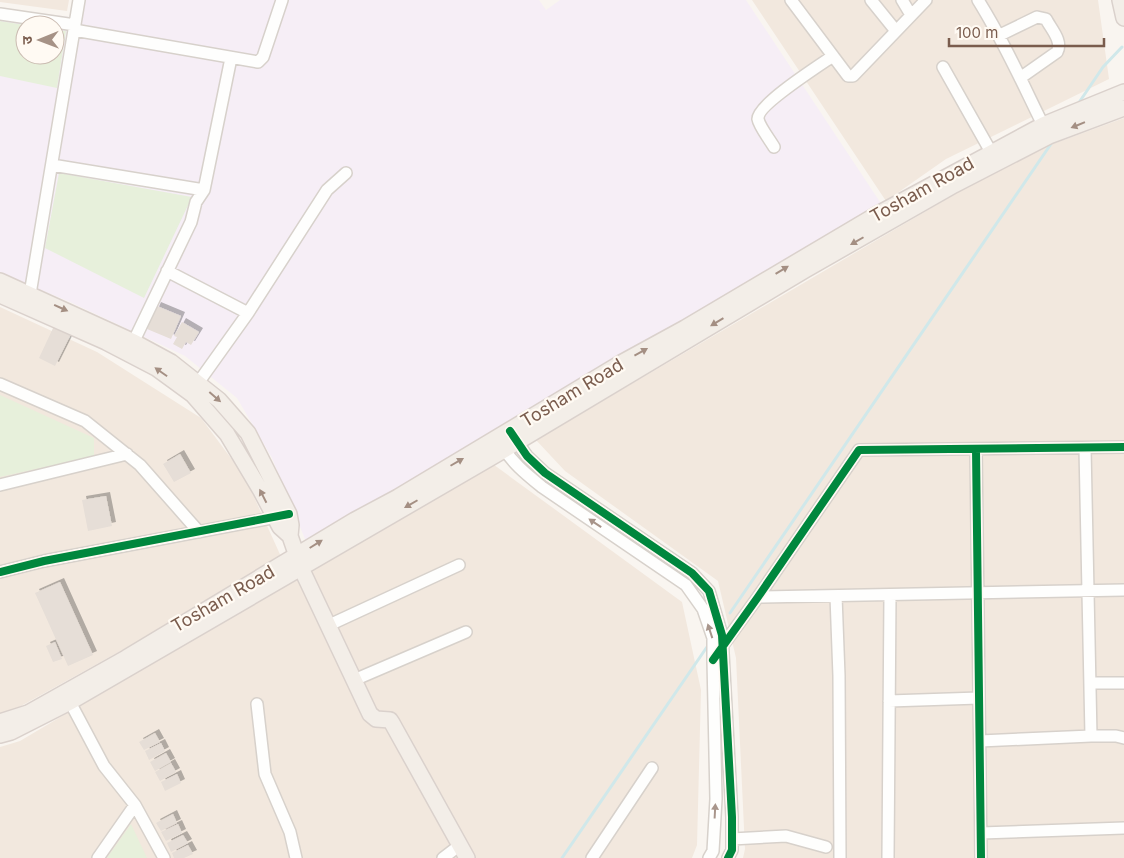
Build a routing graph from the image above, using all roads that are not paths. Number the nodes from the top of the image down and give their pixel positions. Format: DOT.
graph roads {
  1 [pos="79,0"];
  2 [pos="282,0"];
  3 [pos="791,0"];
  4 [pos="871,0"];
  5 [pos="902,0"];
  6 [pos="926,0"];
  7 [pos="978,0"];
  8 [pos="1120,0"];
  9 [pos="0,14"];
  10 [pos="911,15"];
  11 [pos="1124,18"];
  12 [pos="75,28"];
  13 [pos="896,31"];
  14 [pos="1000,35"];
  15 [pos="833,56"];
  16 [pos="231,58"];
  17 [pos="943,67"];
  18 [pos="1020,78"];
  19 [pos="1124,92"];
  20 [pos="1124,108"];
  21 [pos="1046,131"];
  22 [pos="774,147"];
  23 [pos="991,152"];
  24 [pos="52,165"];
  25 [pos="346,173"];
  26 [pos="204,190"];
  27 [pos="167,271"];
  28 [pos="0,281"];
  29 [pos="0,295"];
  30 [pos="26,300"];
  31 [pos="248,314"];
  32 [pos="131,347"];
  33 [pos="198,383"];
  34 [pos="0,384"];
  35 [pos="507,440"];
  36 [pos="1124,447"];
  37 [pos="1085,448"];
  38 [pos="976,449"];
  39 [pos="127,454"];
  40 [pos="267,469"];
  41 [pos="252,476"];
  42 [pos="0,485"];
  43 [pos="282,516"];
  44 [pos="199,532"];
  45 [pos="299,562"];
  46 [pos="459,565"];
  47 [pos="0,572"];
  48 [pos="1124,590"];
  49 [pos="1088,591"];
  50 [pos="977,593"];
  51 [pos="890,595"];
  52 [pos="836,596"];
  53 [pos="758,597"];
  54 [pos="327,626"];
  55 [pos="466,632"];
  56 [pos="723,645"];
  57 [pos="713,660"];
  58 [pos="354,680"];
  59 [pos="1090,683"];
  60 [pos="1124,683"];
  61 [pos="979,698"];
  62 [pos="889,701"];
  63 [pos="70,702"];
  64 [pos="257,704"];
  65 [pos="0,722"];
  66 [pos="0,735"];
  67 [pos="1090,736"];
  68 [pos="1124,738"];
  69 [pos="980,741"];
  70 [pos="652,768"];
  71 [pos="135,804"];
  72 [pos="1124,828"];
  73 [pos="981,833"];
  74 [pos="732,839"];
  75 [pos="826,847"];
  76 [pos="463,851"];
  77 [pos="98,858"];
  78 [pos="164,858"];
  79 [pos="296,858"];
  80 [pos="443,858"];
  81 [pos="592,858"];
  82 [pos="709,858"];
  83 [pos="728,858"];
  84 [pos="840,858"];
  85 [pos="888,858"];
  86 [pos="981,858"];
  1 -- 12 [label="street"];
  2 -- 16 [label="street"];
  3 -- 15 [label="street"];
  4 -- 13 [label="street"];
  5 -- 10 [label="street"];
  6 -- 10 [label="street"];
  7 -- 14 [label="street"];
  8 -- 11 [label="main road"];
  9 -- 12 [label="street"];
  10 -- 13 [label="street"];
  12 -- 16 [label="street"];
  12 -- 24 [label="street"];
  13 -- 15 [label="street"];
  14 -- 18 [label="street"];
  14 -- 18 [label="street"];
  15 -- 22 [label="street"];
  16 -- 26 [label="street"];
  17 -- 23 [label="street"];
  18 -- 21 [label="street"];
  19 -- 21 [label="main road, Tosham Road"];
  20 -- 21 [label="main road, Tosham Road, one-way"];
  21 -- 23 [label="main road, Tosham Road"];
  21 -- 35 [label="main road, Tosham Road, one-way"];
  35 -- 23 [label="main road, Tosham Road, one-way"];
  24 -- 26 [label="street"];
  24 -- 30 [label="street"];
  25 -- 31 [label="street"];
  26 -- 27 [label="street"];
  27 -- 31 [label="street"];
  27 -- 32 [label="street"];
  28 -- 30 [label="main road"];
  29 -- 30 [label="main road"];
  30 -- 32 [label="main road"];
  31 -- 33 [label="street"];
  32 -- 33 [label="main road"];
  41 -- 32 [label="main road, one-way"];
  33 -- 40 [label="main road, one-way"];
  34 -- 39 [label="street"];
  35 -- 45 [label="main road, Tosham Road"];
  35 -- 56 [label="street"];
  57 -- 35 [label="street, one-way"];
  36 -- 37 [label="street"];
  37 -- 38 [label="street"];
  37 -- 49 [label="street"];
  38 -- 50 [label="street"];
  38 -- 53 [label="street"];
  39 -- 42 [label="street"];
  39 -- 44 [label="street"];
  40 -- 41 [label="main road"];
  40 -- 43 [label="main road"];
  43 -- 41 [label="main road, one-way"];
  43 -- 44 [label="street"];
  43 -- 45 [label="main road"];
  44 -- 47 [label="street"];
  45 -- 54 [label="main road"];
  45 -- 63 [label="main road, Tosham Road"];
  45 -- 65 [label="main road, Tosham Road"];
  46 -- 54 [label="street"];
  48 -- 49 [label="street"];
  49 -- 50 [label="street"];
  49 -- 59 [label="street"];
  50 -- 51 [label="street"];
  50 -- 61 [label="street"];
  51 -- 52 [label="street"];
  51 -- 62 [label="street"];
  52 -- 53 [label="street"];
  52 -- 84 [label="street"];
  53 -- 56 [label="street"];
  54 -- 58 [label="main road"];
  55 -- 58 [label="street"];
  56 -- 57 [label="street"];
  56 -- 74 [label="street"];
  82 -- 57 [label="street, one-way"];
  58 -- 76 [label="main road"];
  59 -- 60 [label="street"];
  59 -- 67 [label="street"];
  61 -- 62 [label="street"];
  61 -- 69 [label="street"];
  62 -- 85 [label="street"];
  63 -- 66 [label="main road, Tosham Road"];
  63 -- 71 [label="street"];
  64 -- 79 [label="street"];
  67 -- 68 [label="street"];
  67 -- 69 [label="street"];
  69 -- 73 [label="street"];
  70 -- 81 [label="street"];
  71 -- 77 [label="street"];
  71 -- 78 [label="street"];
  72 -- 73 [label="street"];
  73 -- 86 [label="street"];
  74 -- 75 [label="street"];
  74 -- 83 [label="street"];
  76 -- 80 [label="street"];
}
